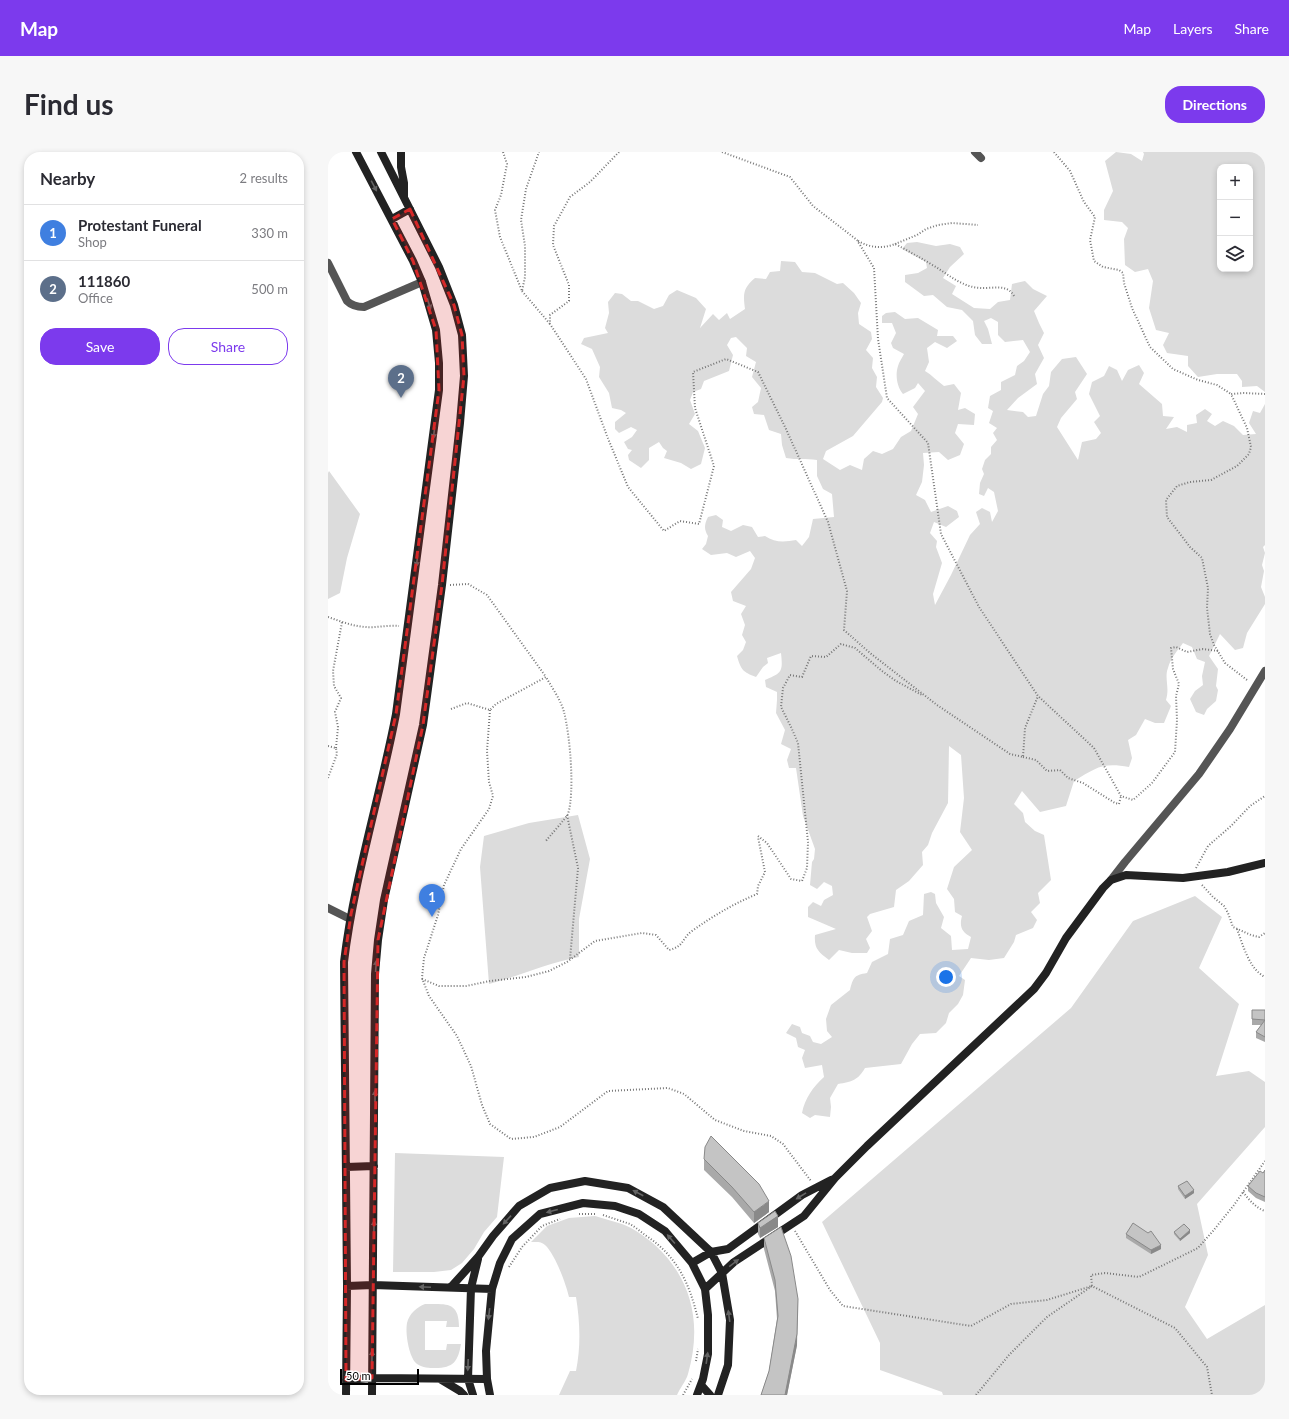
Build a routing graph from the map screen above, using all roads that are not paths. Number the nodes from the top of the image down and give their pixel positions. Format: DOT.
graph roads {
  1 [pos="356,152"];
  2 [pos="382,152"];
  3 [pos="401,152"];
  4 [pos="404,197"];
  5 [pos="410,209"];
  6 [pos="392,219"];
  7 [pos="328,263"];
  8 [pos="422,282"];
  9 [pos="1265,671"];
  10 [pos="1265,863"];
  11 [pos="1111,880"];
  12 [pos="328,908"];
  13 [pos="350,919"];
  14 [pos="346,1166"];
  15 [pos="374,1166"];
  16 [pos="835,1178"];
  17 [pos="711,1252"];
  18 [pos="478,1257"];
  19 [pos="692,1263"];
  20 [pos="722,1273"];
  21 [pos="373,1285"];
  22 [pos="347,1286"];
  23 [pos="451,1287"];
  24 [pos="471,1288"];
  25 [pos="492,1289"];
  26 [pos="705,1289"];
  27 [pos="372,1378"];
  28 [pos="440,1379"];
  29 [pos="468,1379"];
  30 [pos="487,1379"];
  31 [pos="346,1380"];
  32 [pos="701,1385"];
  33 [pos="346,1395"];
  34 [pos="372,1395"];
  35 [pos="464,1395"];
  36 [pos="473,1395"];
  37 [pos="490,1395"];
  38 [pos="697,1395"];
  39 [pos="710,1395"];
  40 [pos="718,1395"];
  1 -- 6 [label="main road, one-way"];
  2 -- 4 [label="main road"];
  3 -- 4 [label="main road"];
  4 -- 5 [label="main road"];
  5 -- 6 [label="main road"];
  15 -- 5 [label="main road, one-way"];
  6 -- 8 [label="main road"];
  7 -- 8 [label="street"];
  8 -- 13 [label="main road, one-way"];
  9 -- 11 [label="street"];
  10 -- 11 [label="main road"];
  11 -- 16 [label="main road"];
  12 -- 13 [label="street"];
  13 -- 14 [label="main road"];
  14 -- 15 [label="main road"];
  14 -- 22 [label="main road"];
  21 -- 15 [label="main road, one-way"];
  16 -- 17 [label="main road, one-way"];
  20 -- 16 [label="main road, one-way"];
  17 -- 18 [label="main road, one-way"];
  17 -- 19 [label="main road"];
  17 -- 20 [label="main road"];
  18 -- 23 [label="main road"];
  18 -- 24 [label="main road"];
  19 -- 25 [label="main road, one-way"];
  19 -- 26 [label="main road"];
  20 -- 26 [label="main road"];
  40 -- 20 [label="main road, one-way"];
  21 -- 22 [label="main road"];
  23 -- 21 [label="main road, one-way"];
  27 -- 21 [label="main road, one-way"];
  22 -- 31 [label="main road"];
  23 -- 24 [label="main road"];
  24 -- 25 [label="main road"];
  24 -- 29 [label="main road, one-way"];
  25 -- 30 [label="main road, one-way"];
  32 -- 26 [label="main road, one-way"];
  27 -- 28 [label="main road"];
  27 -- 31 [label="main road"];
  27 -- 34 [label="main road"];
  28 -- 29 [label="main road"];
  28 -- 35 [label="main road"];
  29 -- 30 [label="main road"];
  29 -- 36 [label="main road"];
  30 -- 37 [label="main road"];
  31 -- 33 [label="main road"];
  32 -- 38 [label="main road"];
  32 -- 39 [label="main road"];
}
